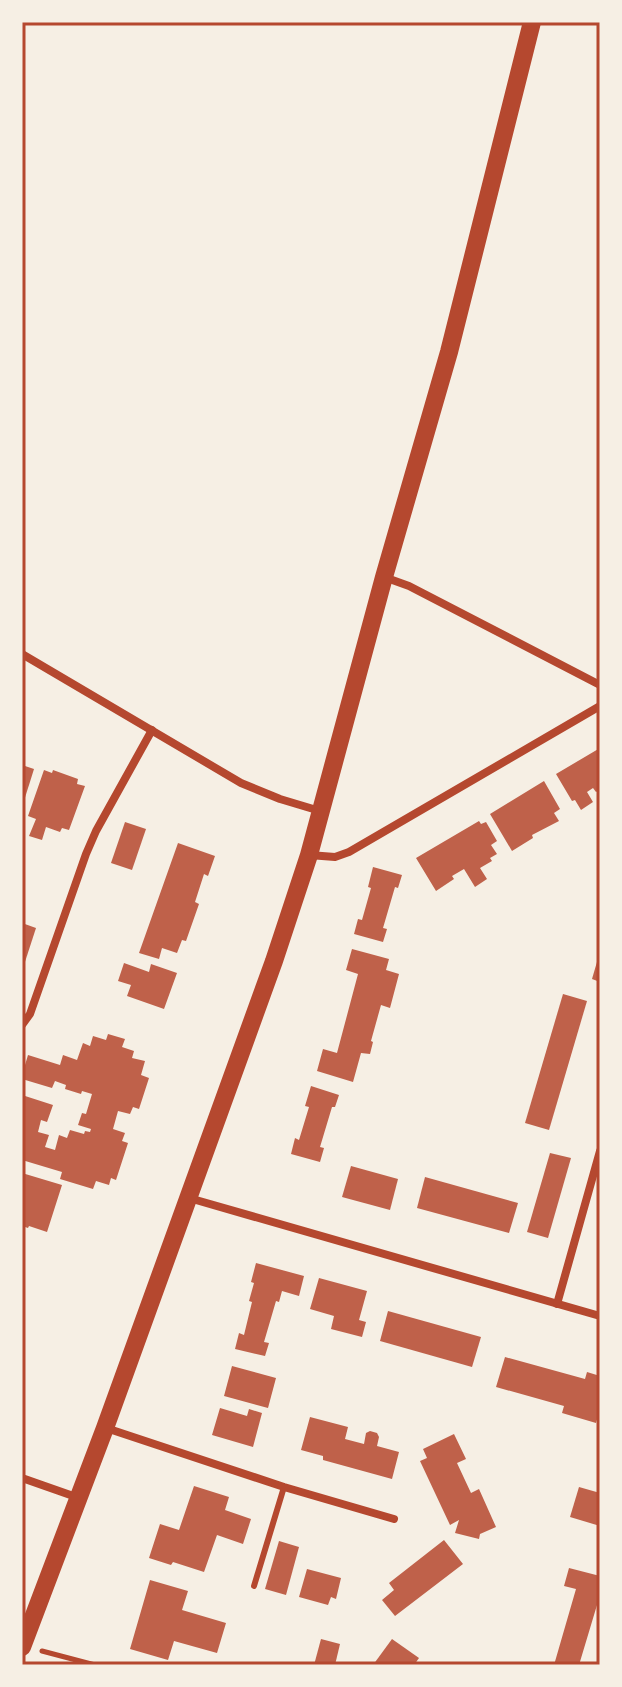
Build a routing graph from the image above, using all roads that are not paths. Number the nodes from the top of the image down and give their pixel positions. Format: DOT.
graph roads {
  1 [pos="532,22"];
  2 [pos="384,577"];
  3 [pos="22,654"];
  4 [pos="600,685"];
  5 [pos="600,706"];
  6 [pos="152,730"];
  7 [pos="320,811"];
  8 [pos="309,855"];
  9 [pos="22,1025"];
  10 [pos="600,1151"];
  11 [pos="188,1198"];
  12 [pos="557,1304"];
  13 [pos="600,1316"];
  14 [pos="105,1428"];
  15 [pos="22,1478"];
  16 [pos="284,1487"];
  17 [pos="79,1498"];
  18 [pos="394,1519"];
  19 [pos="254,1586"];
  20 [pos="22,1647"];
  1 -- 2 [label="highway"];
  2 -- 4 [label="street"];
  2 -- 7 [label="highway"];
  3 -- 6 [label="street"];
  5 -- 8 [label="street"];
  6 -- 7 [label="street"];
  6 -- 9 [label="street"];
  7 -- 8 [label="highway"];
  8 -- 11 [label="highway"];
  10 -- 12 [label="street"];
  11 -- 12 [label="street"];
  11 -- 14 [label="highway"];
  12 -- 13 [label="street"];
  14 -- 16 [label="street"];
  14 -- 17 [label="highway"];
  15 -- 17 [label="street"];
  16 -- 18 [label="street"];
  16 -- 19 [label="lane"];
  17 -- 20 [label="highway"];
}
